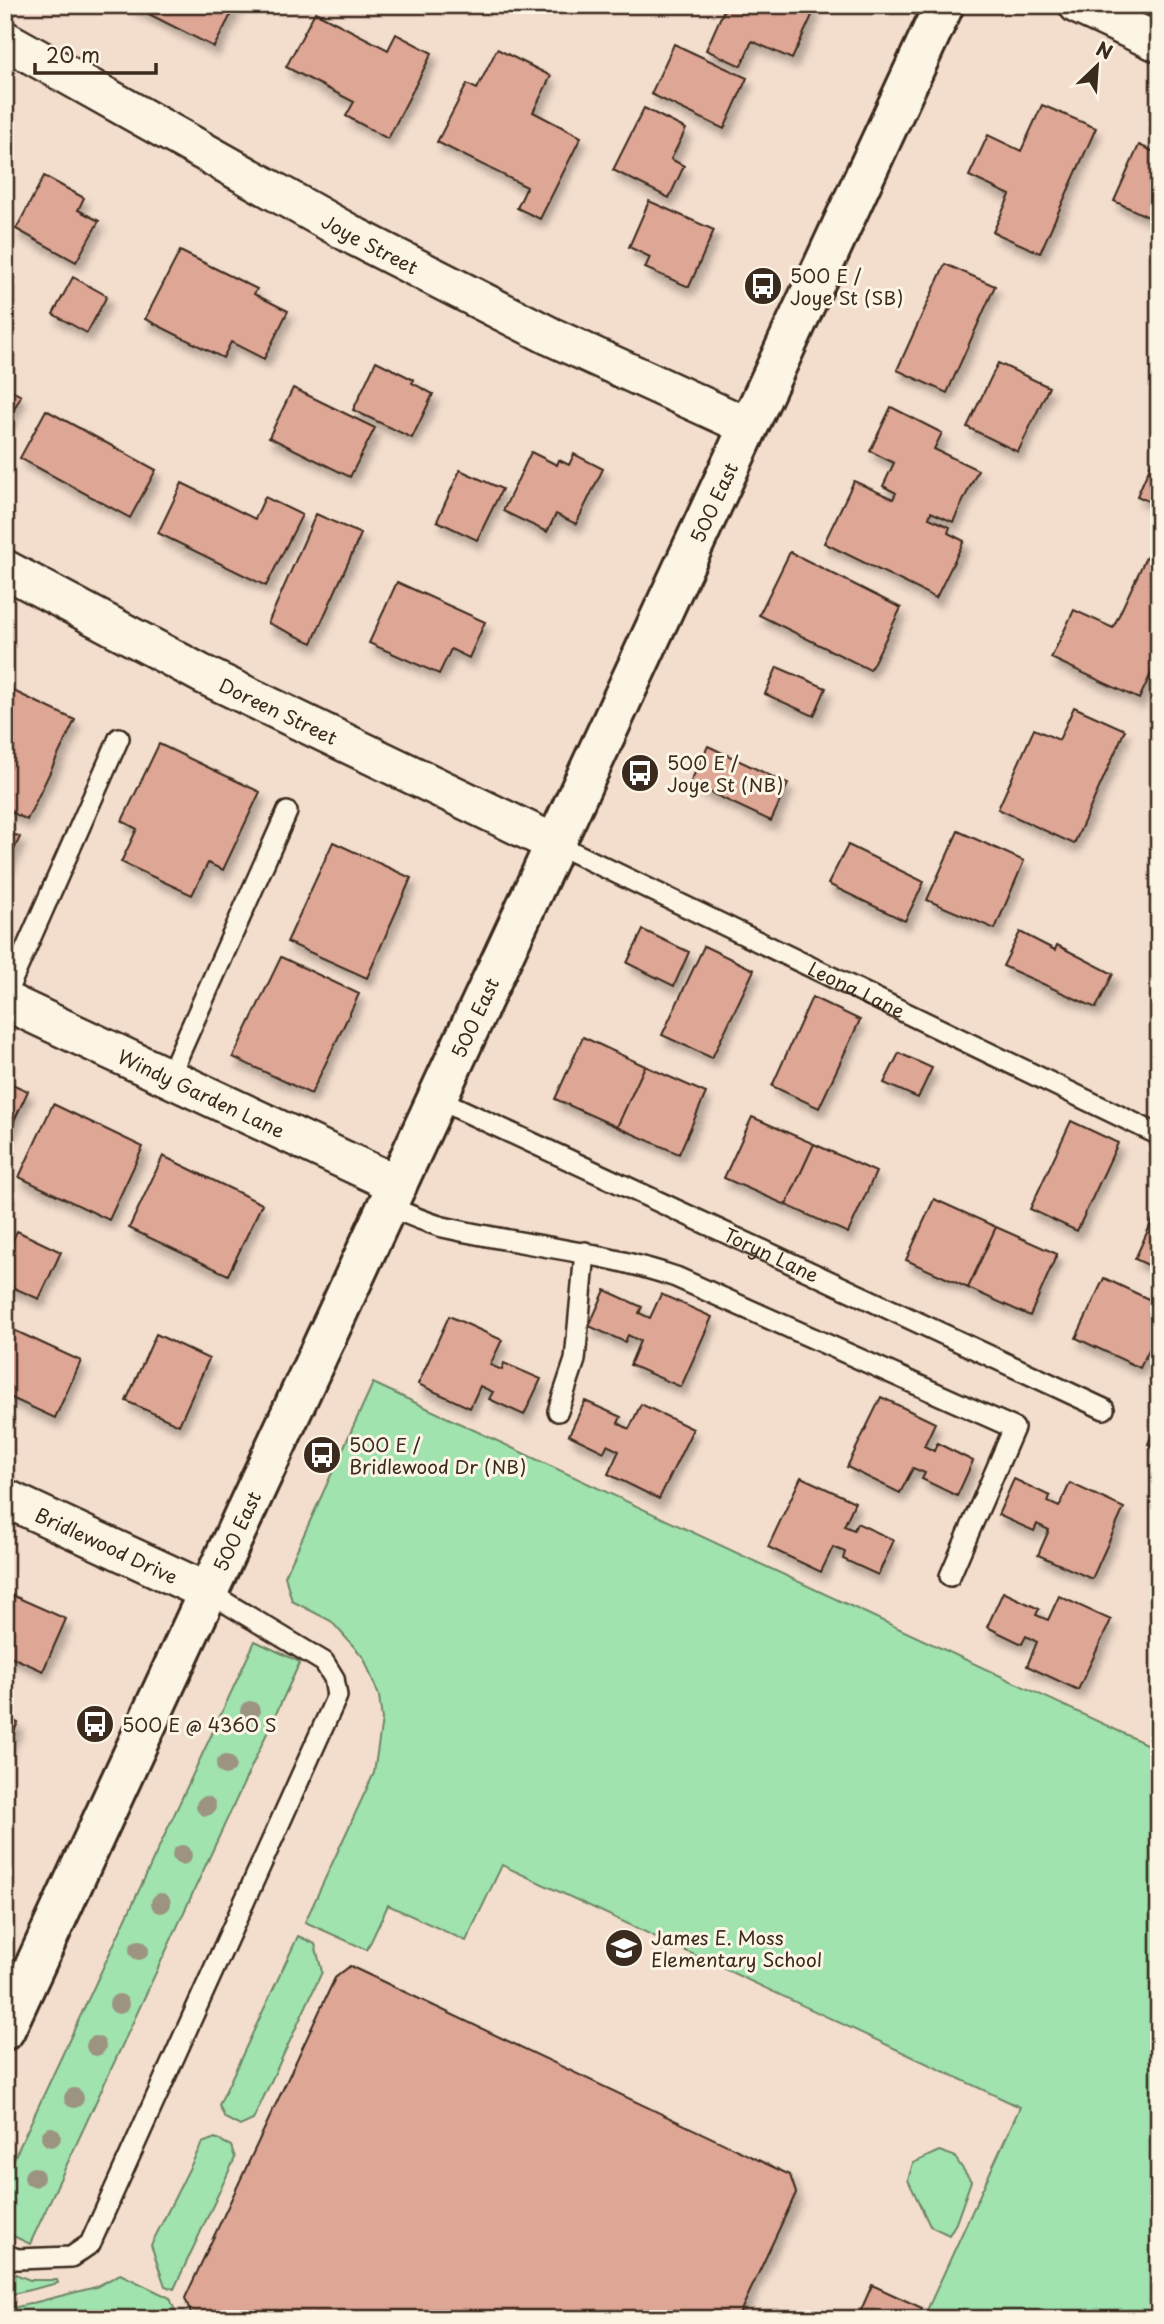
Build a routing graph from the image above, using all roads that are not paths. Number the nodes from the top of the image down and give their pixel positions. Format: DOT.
graph roads {
  1 [pos="944,5"];
  2 [pos="1078,5"];
  3 [pos="5,40"];
  4 [pos="1159,43"];
  5 [pos="747,426"];
  6 [pos="5,569"];
  7 [pos="119,738"];
  8 [pos="287,812"];
  9 [pos="556,844"];
  10 [pos="5,999"];
  11 [pos="169,1077"];
  12 [pos="438,1099"];
  13 [pos="1159,1135"];
  14 [pos="393,1195"];
  15 [pos="585,1252"];
  16 [pos="1104,1409"];
  17 [pos="558,1411"];
  18 [pos="5,1498"];
  19 [pos="950,1576"];
  20 [pos="208,1592"];
  21 [pos="5,2030"];
  22 [pos="5,2254"];
  1 -- 5 [label="street, 500 East"];
  2 -- 4 [label="street"];
  3 -- 5 [label="street, Joye Street"];
  5 -- 9 [label="street, 500 East"];
  6 -- 9 [label="street, Doreen Street"];
  7 -- 10 [label="lane"];
  8 -- 11 [label="lane"];
  9 -- 12 [label="street, 500 East"];
  9 -- 13 [label="lane, Leona Lane"];
  10 -- 11 [label="street, Windy Garden Lane"];
  11 -- 14 [label="street, Windy Garden Lane"];
  12 -- 14 [label="street, 500 East"];
  12 -- 16 [label="lane, Toryn Lane"];
  14 -- 15 [label="lane"];
  14 -- 20 [label="street, 500 East"];
  15 -- 17 [label="lane"];
  15 -- 19 [label="lane"];
  18 -- 20 [label="street, Bridlewood Drive"];
  20 -- 21 [label="street, 500 East"];
  20 -- 22 [label="lane"];
}
